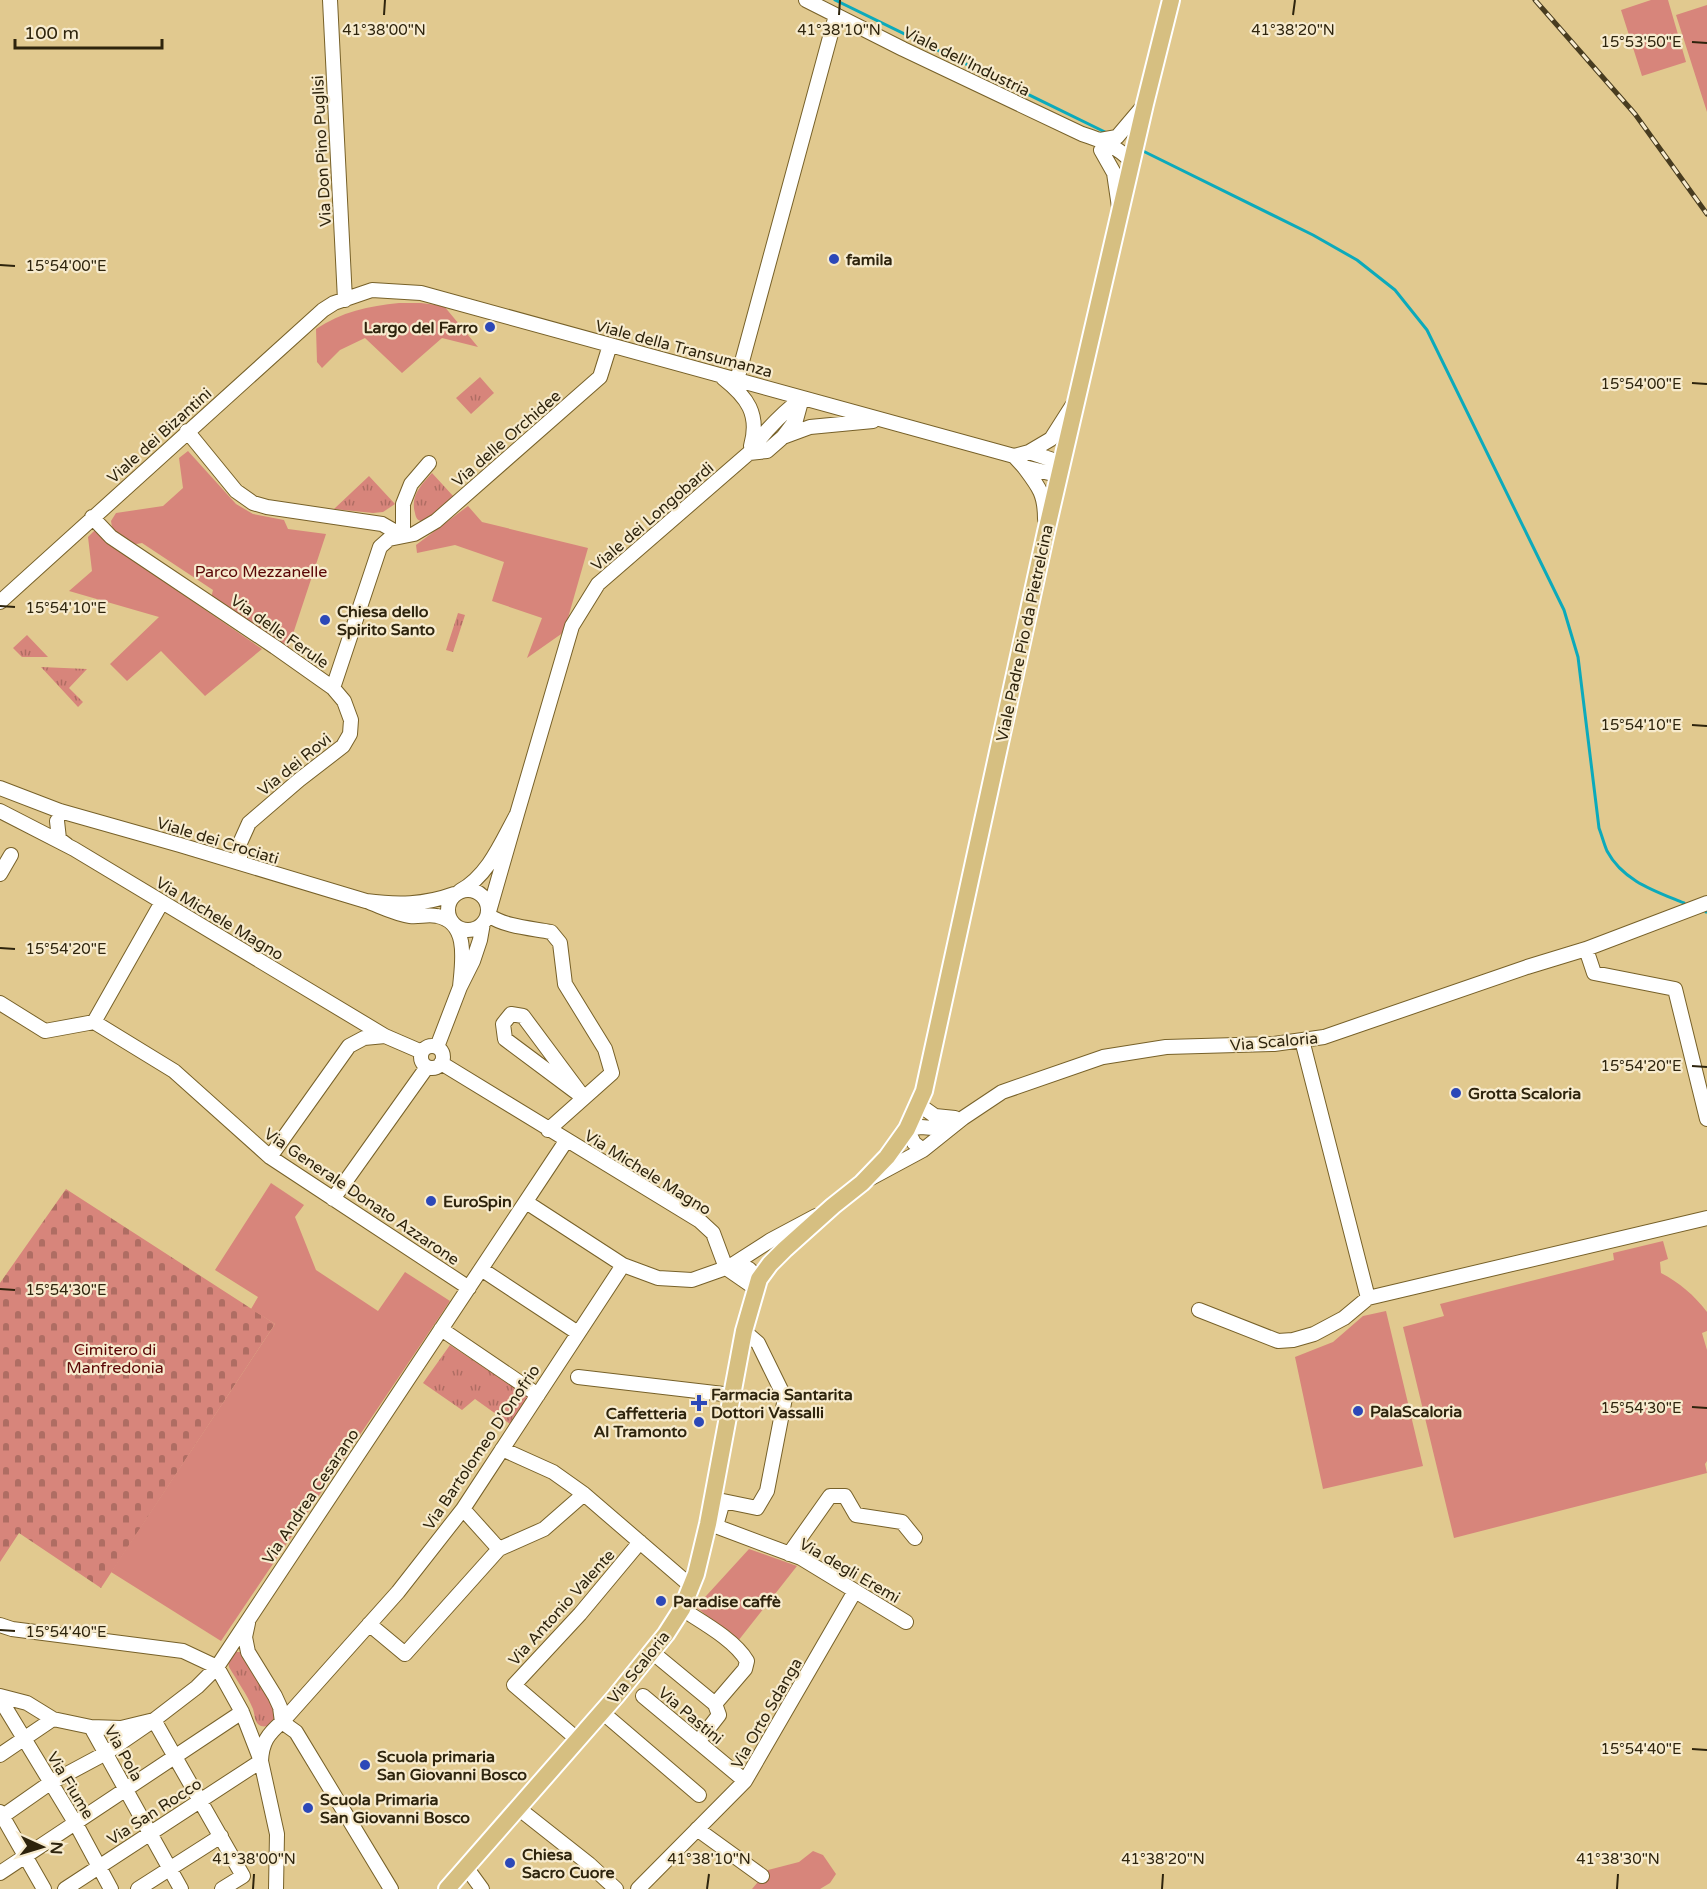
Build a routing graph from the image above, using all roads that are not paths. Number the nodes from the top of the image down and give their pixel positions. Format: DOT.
graph roads {
  1 [pos="330,0"];
  2 [pos="806,0"];
  3 [pos="1171,0"];
  4 [pos="836,15"];
  5 [pos="1145,104"];
  6 [pos="1101,145"];
  7 [pos="1132,162"];
  8 [pos="1120,211"];
  9 [pos="345,300"];
  10 [pos="610,345"];
  11 [pos="721,376"];
  12 [pos="737,380"];
  13 [pos="802,398"];
  14 [pos="1077,399"];
  15 [pos="884,420"];
  16 [pos="187,431"];
  17 [pos="783,437"];
  18 [pos="1029,452"];
  19 [pos="749,453"];
  20 [pos="1014,456"];
  21 [pos="429,463"];
  22 [pos="1024,467"];
  23 [pos="1060,470"];
  24 [pos="92,517"];
  25 [pos="1046,532"];
  26 [pos="403,536"];
  27 [pos="0,602"];
  28 [pos="333,687"];
  29 [pos="0,788"];
  30 [pos="0,812"];
  31 [pos="518,814"];
  32 [pos="58,816"];
  33 [pos="34,830"];
  34 [pos="74,849"];
  35 [pos="11,855"];
  36 [pos="240,863"];
  37 [pos="0,874"];
  38 [pos="457,892"];
  39 [pos="366,902"];
  40 [pos="162,903"];
  41 [pos="1707,903"];
  42 [pos="486,919"];
  43 [pos="452,923"];
  44 [pos="1586,949"];
  45 [pos="460,987"];
  46 [pos="0,1004"];
  47 [pos="94,1022"];
  48 [pos="385,1036"];
  49 [pos="1302,1040"];
  50 [pos="437,1047"];
  51 [pos="422,1052"];
  52 [pos="434,1065"];
  53 [pos="584,1098"];
  54 [pos="918,1104"];
  55 [pos="963,1118"];
  56 [pos="1707,1119"];
  57 [pos="548,1130"];
  58 [pos="907,1130"];
  59 [pos="566,1141"];
  60 [pos="923,1150"];
  61 [pos="270,1157"];
  62 [pos="862,1183"];
  63 [pos="333,1198"];
  64 [pos="526,1202"];
  65 [pos="833,1206"];
  66 [pos="1707,1218"];
  67 [pos="623,1265"];
  68 [pos="726,1268"];
  69 [pos="481,1269"];
  70 [pos="757,1284"];
  71 [pos="469,1288"];
  72 [pos="1368,1298"];
  73 [pos="1199,1310"];
  74 [pos="441,1329"];
  75 [pos="744,1331"];
  76 [pos="579,1333"];
  77 [pos="578,1377"];
  78 [pos="538,1395"];
  79 [pos="732,1395"];
  80 [pos="502,1449"];
  81 [pos="584,1494"];
  82 [pos="463,1509"];
  83 [pos="712,1525"];
  84 [pos="915,1538"];
  85 [pos="640,1542"];
  86 [pos="499,1549"];
  87 [pos="789,1554"];
  88 [pos="692,1587"];
  89 [pos="855,1591"];
  90 [pos="682,1609"];
  91 [pos="248,1619"];
  92 [pos="906,1622"];
  93 [pos="369,1624"];
  94 [pos="0,1625"];
  95 [pos="231,1645"];
  96 [pos="248,1652"];
  97 [pos="652,1652"];
  98 [pos="217,1667"];
  99 [pos="308,1693"];
  100 [pos="275,1696"];
  101 [pos="643,1696"];
  102 [pos="0,1698"];
  103 [pos="715,1704"];
  104 [pos="242,1712"];
  105 [pos="602,1712"];
  106 [pos="52,1719"];
  107 [pos="154,1720"];
  108 [pos="282,1722"];
  109 [pos="91,1727"];
  110 [pos="269,1733"];
  111 [pos="25,1739"];
  112 [pos="577,1739"];
  113 [pos="698,1742"];
  114 [pos="106,1753"];
  115 [pos="0,1755"];
  116 [pos="175,1756"];
  117 [pos="261,1761"];
  118 [pos="745,1781"];
  119 [pos="50,1783"];
  120 [pos="125,1788"];
  121 [pos="699,1795"];
  122 [pos="201,1801"];
  123 [pos="518,1808"];
  124 [pos="1,1816"];
  125 [pos="76,1824"];
  126 [pos="697,1829"];
  127 [pos="150,1833"];
  128 [pos="221,1836"];
  129 [pos="25,1857"];
  130 [pos="98,1867"];
  131 [pos="466,1867"];
  132 [pos="170,1869"];
  133 [pos="0,1873"];
  134 [pos="762,1876"];
  135 [pos="44,1889"];
  136 [pos="65,1889"];
  137 [pos="111,1889"];
  138 [pos="138,1889"];
  139 [pos="181,1889"];
  140 [pos="222,1889"];
  141 [pos="276,1889"];
  142 [pos="391,1889"];
  143 [pos="447,1889"];
  144 [pos="482,1889"];
  145 [pos="616,1889"];
  146 [pos="638,1889"];
  1 -- 9 [label="street, Via Don Pino Puglisi"];
  2 -- 4 [label="street, Viale dell'Industria"];
  3 -- 5 [label="main road, Viale Padre Pio da Pietrelcina"];
  4 -- 6 [label="street, Viale dell'Industria"];
  4 -- 12 [label="street"];
  5 -- 6 [label="street"];
  5 -- 7 [label="main road, Viale Padre Pio da Pietrelcina"];
  6 -- 7 [label="street, Viale dell'Industria"];
  6 -- 8 [label="street"];
  7 -- 8 [label="main road, Viale Padre Pio da Pietrelcina"];
  8 -- 14 [label="main road, Viale Padre Pio da Pietrelcina"];
  9 -- 10 [label="street, Viale della Transumanza"];
  9 -- 16 [label="street, Viale dei Bizantini"];
  10 -- 11 [label="street, Viale della Transumanza"];
  10 -- 26 [label="street, Via delle Orchidee"];
  11 -- 12 [label="street, Viale della Transumanza"];
  11 -- 19 [label="street"];
  12 -- 13 [label="street, Viale della Transumanza"];
  13 -- 15 [label="street, Viale della Transumanza"];
  13 -- 17 [label="street, Viale dei Longobardi"];
  13 -- 19 [label="street, Viale dei Longobardi"];
  14 -- 18 [label="street"];
  14 -- 23 [label="main road, Viale Padre Pio da Pietrelcina"];
  15 -- 17 [label="street, Viale dei Longobardi"];
  15 -- 20 [label="street, Viale della Transumanza"];
  16 -- 24 [label="street, Viale dei Bizantini"];
  16 -- 26 [label="street"];
  17 -- 19 [label="street, Viale dei Longobardi"];
  18 -- 20 [label="street"];
  18 -- 23 [label="street"];
  19 -- 31 [label="street, Viale dei Longobardi"];
  20 -- 22 [label="street"];
  21 -- 26 [label="street"];
  22 -- 23 [label="street"];
  22 -- 25 [label="street"];
  23 -- 25 [label="main road, Viale Padre Pio da Pietrelcina"];
  24 -- 27 [label="street, Viale dei Bizantini"];
  24 -- 28 [label="street, Via delle Ferule"];
  25 -- 54 [label="main road, Viale Padre Pio da Pietrelcina"];
  26 -- 28 [label="street, Via delle Orchidee"];
  28 -- 36 [label="street, Via dei Rovi"];
  29 -- 32 [label="street, Viale dei Crociati"];
  30 -- 33 [label="street, Via Michele Magno"];
  31 -- 38 [label="street, Viale dei Longobardi"];
  31 -- 42 [label="street, Viale dei Longobardi"];
  32 -- 33 [label="street"];
  32 -- 34 [label="street"];
  32 -- 36 [label="street, Viale dei Crociati"];
  33 -- 34 [label="street, Via Michele Magno"];
  34 -- 40 [label="street, Via Michele Magno"];
  35 -- 37 [label="street"];
  36 -- 39 [label="street, Viale dei Crociati"];
  38 -- 39 [label="street, Viale dei Crociati"];
  38 -- 42 [label="street"];
  38 -- 43 [label="street"];
  39 -- 43 [label="street, Viale dei Crociati"];
  40 -- 47 [label="street"];
  40 -- 48 [label="street, Via Michele Magno"];
  41 -- 44 [label="street, Via Scaloria"];
  42 -- 43 [label="street, Viale dei Crociati"];
  42 -- 45 [label="street"];
  42 -- 53 [label="street"];
  43 -- 45 [label="street"];
  44 -- 49 [label="street, Via Scaloria"];
  44 -- 56 [label="street"];
  45 -- 50 [label="street"];
  46 -- 47 [label="street"];
  47 -- 61 [label="street, Via Generale Donato Azzarone"];
  48 -- 51 [label="street, Via Michele Magno"];
  48 -- 61 [label="street"];
  49 -- 55 [label="street, Via Scaloria"];
  49 -- 72 [label="street"];
  50 -- 51 [label="street"];
  50 -- 52 [label="street"];
  51 -- 52 [label="street"];
  52 -- 57 [label="street, Via Michele Magno"];
  52 -- 63 [label="street"];
  53 -- 53 [label="street"];
  53 -- 57 [label="street"];
  54 -- 55 [label="street"];
  54 -- 58 [label="main road, Via Scaloria"];
  55 -- 58 [label="street, Via Scaloria"];
  55 -- 60 [label="street, Via Scaloria"];
  57 -- 59 [label="street, Via Michele Magno"];
  58 -- 60 [label="street"];
  58 -- 62 [label="main road, Via Scaloria"];
  59 -- 64 [label="street, Via Andrea Cesarano"];
  59 -- 68 [label="street, Via Michele Magno"];
  60 -- 62 [label="street, Via Scaloria"];
  61 -- 63 [label="street, Via Generale Donato Azzarone"];
  62 -- 65 [label="main road, Via Scaloria"];
  63 -- 71 [label="street, Via Generale Donato Azzarone"];
  64 -- 67 [label="street, Via Scaloria"];
  64 -- 69 [label="street, Via Andrea Cesarano"];
  65 -- 68 [label="street, Via Scaloria"];
  65 -- 70 [label="main road, Via Scaloria"];
  66 -- 72 [label="street"];
  67 -- 68 [label="street, Via Scaloria"];
  67 -- 76 [label="street, Via Bartolomeo D'Onofrio"];
  68 -- 70 [label="street"];
  69 -- 71 [label="street, Via Andrea Cesarano"];
  69 -- 76 [label="street"];
  70 -- 75 [label="main road, Via Scaloria"];
  71 -- 74 [label="street, Via Andrea Cesarano"];
  72 -- 73 [label="street"];
  74 -- 78 [label="street"];
  74 -- 91 [label="street, Via Andrea Cesarano"];
  75 -- 79 [label="main road, Via Scaloria"];
  75 -- 83 [label="street"];
  76 -- 78 [label="street, Via Bartolomeo D'Onofrio"];
  77 -- 79 [label="street"];
  78 -- 80 [label="street, Via Bartolomeo D'Onofrio"];
  79 -- 83 [label="main road, Via Scaloria"];
  80 -- 81 [label="street"];
  80 -- 82 [label="street, Via Bartolomeo D'Onofrio"];
  81 -- 85 [label="street"];
  81 -- 86 [label="street"];
  82 -- 86 [label="street"];
  82 -- 93 [label="street, Via Bartolomeo D'Onofrio"];
  83 -- 87 [label="street, Via degli Eremi"];
  83 -- 88 [label="main road, Via Scaloria"];
  84 -- 87 [label="street"];
  85 -- 88 [label="street"];
  85 -- 112 [label="street, Via Antonio Valente"];
  86 -- 93 [label="street"];
  87 -- 89 [label="street, Via degli Eremi"];
  88 -- 90 [label="main road, Via Scaloria"];
  89 -- 92 [label="street, Via degli Eremi"];
  89 -- 118 [label="street, Via Orto Sdanga"];
  90 -- 97 [label="main road, Via Scaloria"];
  90 -- 103 [label="street"];
  91 -- 95 [label="street, Via Andrea Cesarano"];
  91 -- 96 [label="street"];
  93 -- 99 [label="street, Via Bartolomeo D'Onofrio"];
  94 -- 98 [label="street"];
  95 -- 96 [label="street"];
  95 -- 98 [label="street, Via Andrea Cesarano"];
  96 -- 100 [label="street"];
  97 -- 103 [label="street"];
  97 -- 105 [label="main road, Via Scaloria"];
  98 -- 104 [label="street"];
  98 -- 107 [label="street, Via Andrea Cesarano"];
  99 -- 100 [label="street"];
  99 -- 108 [label="street, Via Bartolomeo D'Onofrio"];
  100 -- 108 [label="street"];
  101 -- 113 [label="street, Via Pastini"];
  102 -- 106 [label="street, Via Andrea Cesarano"];
  102 -- 111 [label="street, Via Fiume"];
  103 -- 113 [label="street"];
  104 -- 110 [label="street"];
  104 -- 116 [label="street"];
  104 -- 117 [label="street"];
  105 -- 112 [label="main road, Via Scaloria"];
  105 -- 121 [label="street"];
  106 -- 109 [label="street, Via Andrea Cesarano"];
  106 -- 111 [label="street"];
  107 -- 109 [label="street, Via Andrea Cesarano"];
  107 -- 114 [label="street"];
  107 -- 116 [label="street"];
  108 -- 110 [label="street, Via Bartolomeo D'Onofrio"];
  108 -- 142 [label="street"];
  109 -- 114 [label="street, Via Pola"];
  110 -- 117 [label="street"];
  111 -- 115 [label="street"];
  111 -- 119 [label="street, Via Fiume"];
  112 -- 123 [label="main road, Via Scaloria"];
  113 -- 118 [label="street, Via Pastini"];
  114 -- 119 [label="street"];
  114 -- 120 [label="street, Via Pola"];
  116 -- 120 [label="street"];
  116 -- 122 [label="street"];
  117 -- 122 [label="street, Via San Rocco"];
  117 -- 141 [label="street"];
  118 -- 126 [label="street, Via Orto Sdanga"];
  119 -- 124 [label="street"];
  119 -- 125 [label="street, Via Fiume"];
  120 -- 125 [label="street"];
  120 -- 127 [label="street, Via Pola"];
  122 -- 127 [label="street, Via San Rocco"];
  122 -- 128 [label="street"];
  123 -- 131 [label="main road, Via Scaloria"];
  123 -- 145 [label="street"];
  124 -- 129 [label="street"];
  125 -- 129 [label="street"];
  125 -- 130 [label="street, Via Fiume"];
  126 -- 134 [label="street"];
  126 -- 146 [label="street, Via Orto Sdanga"];
  127 -- 130 [label="street, Via San Rocco"];
  127 -- 132 [label="street, Via Pola"];
  128 -- 132 [label="street"];
  128 -- 140 [label="street"];
  129 -- 133 [label="street"];
  129 -- 135 [label="street"];
  130 -- 136 [label="street, Via San Rocco"];
  130 -- 137 [label="street, Via Fiume"];
  131 -- 143 [label="main road, Via Scaloria"];
  131 -- 144 [label="street"];
  132 -- 138 [label="street"];
  132 -- 139 [label="street, Via Pola"];
}
